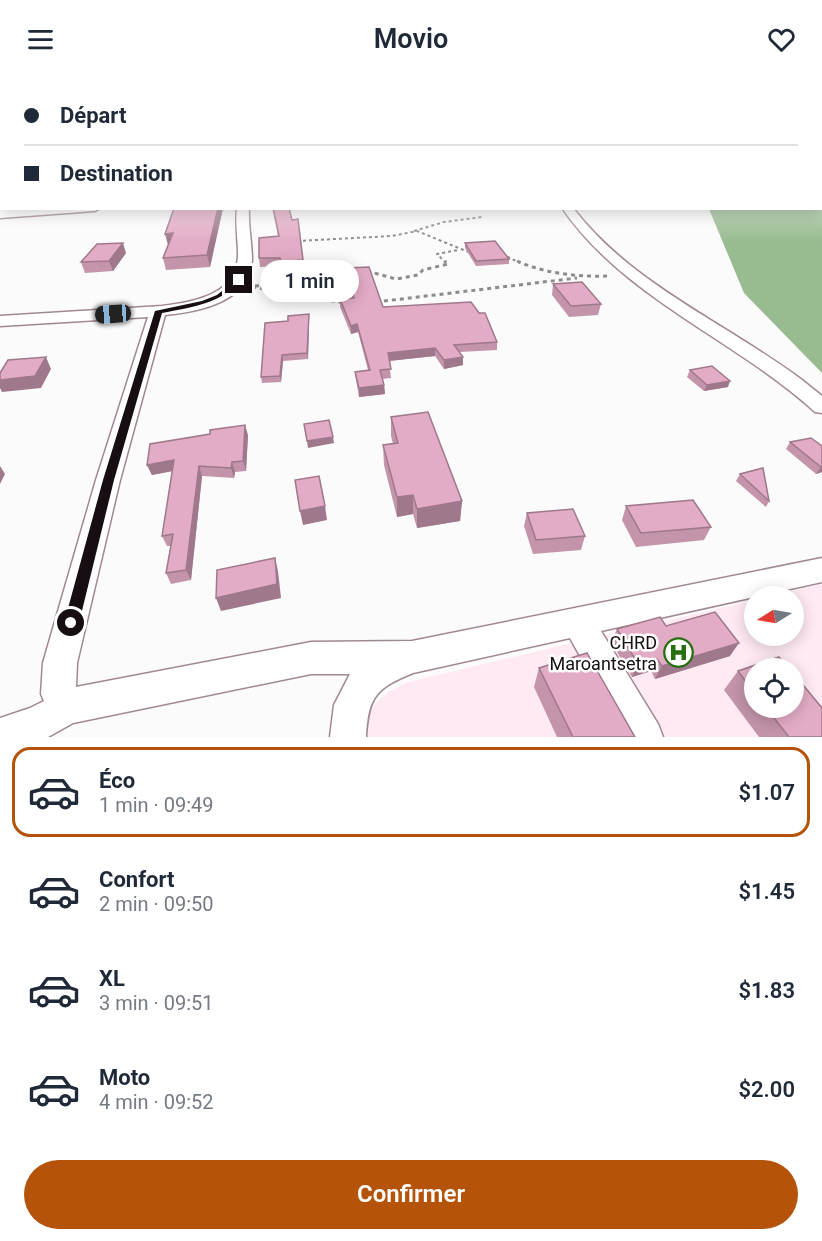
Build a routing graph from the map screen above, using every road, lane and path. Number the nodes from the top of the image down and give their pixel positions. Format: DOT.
graph roads {
  1 [pos="63,210"];
  2 [pos="243,210"];
  3 [pos="568,210"];
  4 [pos="0,214"];
  5 [pos="482,217"];
  6 [pos="414,231"];
  7 [pos="293,241"];
  8 [pos="459,250"];
  9 [pos="480,253"];
  10 [pos="495,253"];
  11 [pos="364,271"];
  12 [pos="354,272"];
  13 [pos="633,274"];
  14 [pos="581,277"];
  15 [pos="367,303"];
  16 [pos="355,305"];
  17 [pos="158,311"];
  18 [pos="0,321"];
  19 [pos="822,406"];
  20 [pos="822,570"];
  21 [pos="578,622"];
  22 [pos="412,657"];
  23 [pos="66,707"];
  24 [pos="0,736"];
  25 [pos="348,737"];
  26 [pos="645,737"];
  1 -- 4 [label="street"];
  2 -- 17 [label="street"];
  3 -- 13 [label="street"];
  5 -- 6 [label="path"];
  6 -- 7 [label="path"];
  6 -- 8 [label="path"];
  8 -- 9 [label="path"];
  8 -- 11 [label="path"];
  10 -- 14 [label="path"];
  12 -- 16 [label="path"];
  13 -- 14 [label="path"];
  13 -- 19 [label="street"];
  14 -- 15 [label="path"];
  17 -- 18 [label="street"];
  17 -- 23 [label="street"];
  20 -- 21 [label="street"];
  21 -- 22 [label="street"];
  21 -- 26 [label="street"];
  22 -- 23 [label="street"];
  22 -- 25 [label="street"];
  23 -- 24 [label="street"];
}
